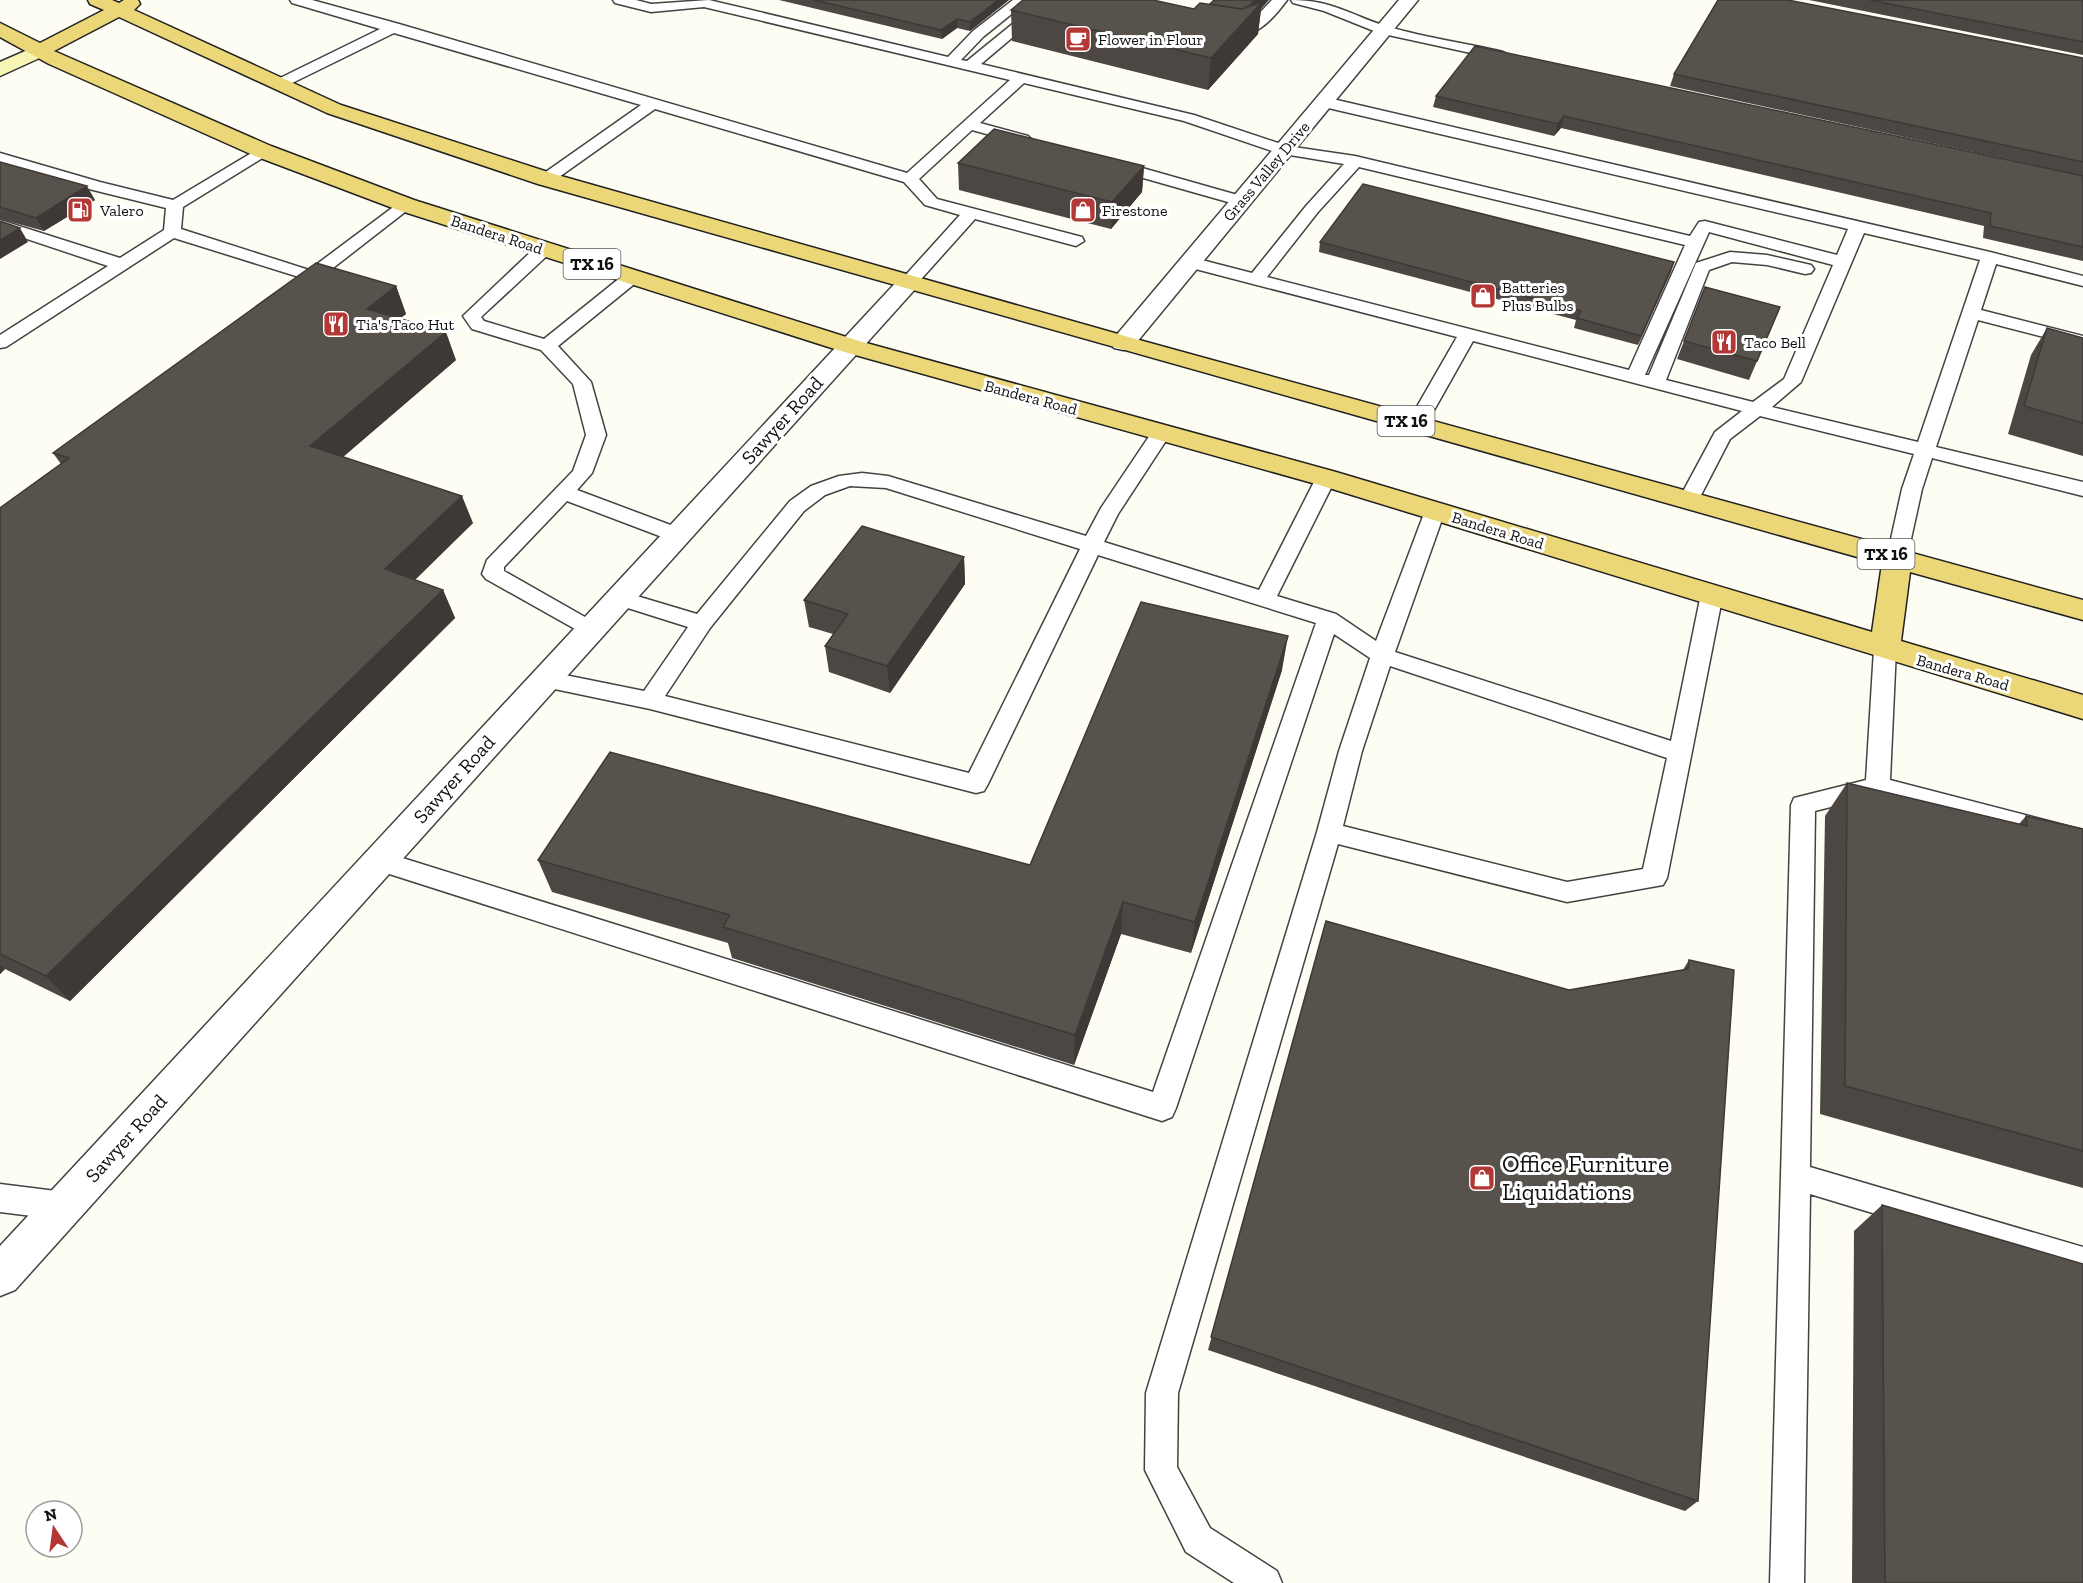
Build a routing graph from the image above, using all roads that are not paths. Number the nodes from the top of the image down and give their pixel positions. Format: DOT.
graph roads {
  1 [pos="97,0"];
  2 [pos="140,0"];
  3 [pos="297,0"];
  4 [pos="620,0"];
  5 [pos="1022,0"];
  6 [pos="1050,0"];
  7 [pos="1280,0"];
  8 [pos="1298,0"];
  9 [pos="1409,0"];
  10 [pos="117,11"];
  11 [pos="394,27"];
  12 [pos="0,29"];
  13 [pos="1218,30"];
  14 [pos="1384,30"];
  15 [pos="39,51"];
  16 [pos="1512,58"];
  17 [pos="951,62"];
  18 [pos="970,66"];
  19 [pos="0,70"];
  20 [pos="1021,78"];
  21 [pos="279,84"];
  22 [pos="1324,102"];
  23 [pos="652,104"];
  24 [pos="970,125"];
  25 [pos="1038,144"];
  26 [pos="1284,150"];
  27 [pos="262,151"];
  28 [pos="0,158"];
  29 [pos="1095,160"];
  30 [pos="1355,161"];
  31 [pos="546,179"];
  32 [pos="910,179"];
  33 [pos="1242,201"];
  34 [pos="175,205"];
  35 [pos="406,205"];
  36 [pos="971,213"];
  37 [pos="0,225"];
  38 [pos="1858,226"];
  39 [pos="172,232"];
  40 [pos="1076,242"];
  41 [pos="1695,242"];
  42 [pos="544,249"];
  43 [pos="1990,257"];
  44 [pos="1190,262"];
  45 [pos="121,264"];
  46 [pos="1840,270"];
  47 [pos="312,276"];
  48 [pos="632,277"];
  49 [pos="1257,278"];
  50 [pos="2083,281"];
  51 [pos="909,282"];
  52 [pos="284,297"];
  53 [pos="1971,313"];
  54 [pos="1468,334"];
  55 [pos="2083,342"];
  56 [pos="0,343"];
  57 [pos="1123,343"];
  58 [pos="547,346"];
  59 [pos="850,346"];
  60 [pos="1635,377"];
  61 [pos="1655,383"];
  62 [pos="1756,409"];
  63 [pos="1417,424"];
  64 [pos="1161,433"];
  65 [pos="1925,449"];
  66 [pos="1326,478"];
  67 [pos="2083,489"];
  68 [pos="563,492"];
  69 [pos="1689,499"];
  70 [pos="1436,511"];
  71 [pos="677,535"];
  72 [pos="1093,547"];
  73 [pos="1897,557"];
  74 [pos="1712,594"];
  75 [pos="620,598"];
  76 [pos="1265,599"];
  77 [pos="2083,610"];
  78 [pos="1328,619"];
  79 [pos="702,623"];
  80 [pos="591,630"];
  81 [pos="1885,649"];
  82 [pos="1383,656"];
  83 [pos="545,680"];
  84 [pos="650,701"];
  85 [pos="2083,707"];
  86 [pos="1680,753"];
  87 [pos="1878,786"];
  88 [pos="1329,832"];
  89 [pos="2083,840"];
  90 [pos="380,861"];
  91 [pos="1794,1176"];
  92 [pos="0,1198"];
  93 [pos="64,1206"];
  94 [pos="2083,1262"];
  95 [pos="0,1276"];
  96 [pos="1265,1583"];
  97 [pos="1787,1583"];
  1 -- 10 [label="main road, TX 16"];
  2 -- 10 [label="main road"];
  3 -- 11 [label="lane"];
  4 -- 17 [label="lane"];
  5 -- 17 [label="lane"];
  6 -- 18 [label="lane"];
  7 -- 13 [label="lane"];
  8 -- 14 [label="lane"];
  9 -- 14 [label="street, Grass Valley Drive"];
  10 -- 15 [label="main road"];
  10 -- 21 [label="main road, TX 16"];
  11 -- 21 [label="lane"];
  11 -- 23 [label="lane"];
  12 -- 15 [label="main road, Bandera Road / TX 16"];
  14 -- 16 [label="lane"];
  14 -- 22 [label="street, Grass Valley Drive"];
  15 -- 19 [label="street"];
  15 -- 27 [label="main road, Bandera Road / TX 16"];
  17 -- 18 [label="lane"];
  18 -- 20 [label="lane"];
  20 -- 24 [label="lane"];
  20 -- 26 [label="lane"];
  21 -- 31 [label="main road, TX 16"];
  22 -- 26 [label="street, Grass Valley Drive"];
  22 -- 38 [label="lane"];
  23 -- 31 [label="lane"];
  23 -- 32 [label="lane"];
  24 -- 25 [label="lane"];
  24 -- 32 [label="lane"];
  26 -- 30 [label="lane"];
  26 -- 33 [label="street, Grass Valley Drive"];
  27 -- 34 [label="lane"];
  27 -- 35 [label="main road, Bandera Road / TX 16"];
  28 -- 34 [label="lane"];
  29 -- 33 [label="lane"];
  30 -- 41 [label="lane"];
  30 -- 49 [label="lane"];
  31 -- 51 [label="main road, TX 16"];
  32 -- 36 [label="lane"];
  33 -- 44 [label="street, Grass Valley Drive"];
  34 -- 39 [label="lane"];
  35 -- 42 [label="main road, Bandera Road / TX 16"];
  35 -- 47 [label="lane"];
  36 -- 40 [label="lane"];
  36 -- 51 [label="lane"];
  37 -- 45 [label="lane"];
  38 -- 43 [label="lane"];
  38 -- 46 [label="lane"];
  39 -- 45 [label="lane"];
  39 -- 47 [label="lane"];
  41 -- 46 [label="lane"];
  41 -- 60 [label="lane"];
  42 -- 48 [label="main road, Bandera Road / TX 16"];
  42 -- 58 [label="lane"];
  43 -- 50 [label="lane"];
  43 -- 53 [label="lane"];
  44 -- 49 [label="lane"];
  44 -- 57 [label="street, Grass Valley Drive"];
  45 -- 56 [label="lane"];
  46 -- 61 [label="lane"];
  46 -- 62 [label="lane"];
  47 -- 52 [label="lane"];
  48 -- 58 [label="lane"];
  48 -- 59 [label="main road, Bandera Road / TX 16"];
  49 -- 54 [label="lane"];
  51 -- 57 [label="main road, TX 16"];
  51 -- 59 [label="street, Sawyer Road"];
  53 -- 55 [label="lane"];
  53 -- 65 [label="lane"];
  54 -- 60 [label="lane"];
  54 -- 63 [label="lane"];
  57 -- 63 [label="main road, TX 16"];
  58 -- 68 [label="lane"];
  59 -- 64 [label="main road, Bandera Road / TX 16"];
  59 -- 71 [label="street, Sawyer Road"];
  60 -- 61 [label="lane"];
  61 -- 62 [label="lane"];
  62 -- 65 [label="lane"];
  62 -- 69 [label="lane"];
  63 -- 69 [label="main road, TX 16"];
  64 -- 66 [label="main road, Bandera Road / TX 16"];
  64 -- 72 [label="lane"];
  65 -- 67 [label="lane"];
  65 -- 73 [label="lane"];
  66 -- 70 [label="main road, Bandera Road / TX 16"];
  66 -- 76 [label="lane"];
  68 -- 71 [label="lane"];
  68 -- 80 [label="lane"];
  69 -- 73 [label="main road, TX 16"];
  70 -- 74 [label="main road, Bandera Road / TX 16"];
  70 -- 82 [label="lane"];
  71 -- 75 [label="street, Sawyer Road"];
  72 -- 76 [label="lane"];
  72 -- 79 [label="lane"];
  72 -- 84 [label="lane"];
  73 -- 77 [label="main road, TX 16"];
  73 -- 81 [label="main road"];
  74 -- 81 [label="main road, Bandera Road / TX 16"];
  74 -- 86 [label="lane"];
  75 -- 79 [label="lane"];
  75 -- 80 [label="street, Sawyer Road"];
  76 -- 78 [label="lane"];
  78 -- 82 [label="lane"];
  78 -- 90 [label="lane"];
  79 -- 84 [label="lane"];
  80 -- 83 [label="street, Sawyer Road"];
  81 -- 85 [label="main road, Bandera Road / TX 16"];
  81 -- 87 [label="lane"];
  82 -- 86 [label="lane"];
  82 -- 88 [label="lane"];
  83 -- 84 [label="lane"];
  83 -- 90 [label="street, Sawyer Road"];
  86 -- 88 [label="lane"];
  87 -- 89 [label="lane"];
  87 -- 91 [label="lane"];
  88 -- 96 [label="lane"];
  90 -- 93 [label="street, Sawyer Road"];
  91 -- 94 [label="lane"];
  91 -- 97 [label="lane"];
  92 -- 93 [label="lane"];
  93 -- 95 [label="street, Sawyer Road"];
}
